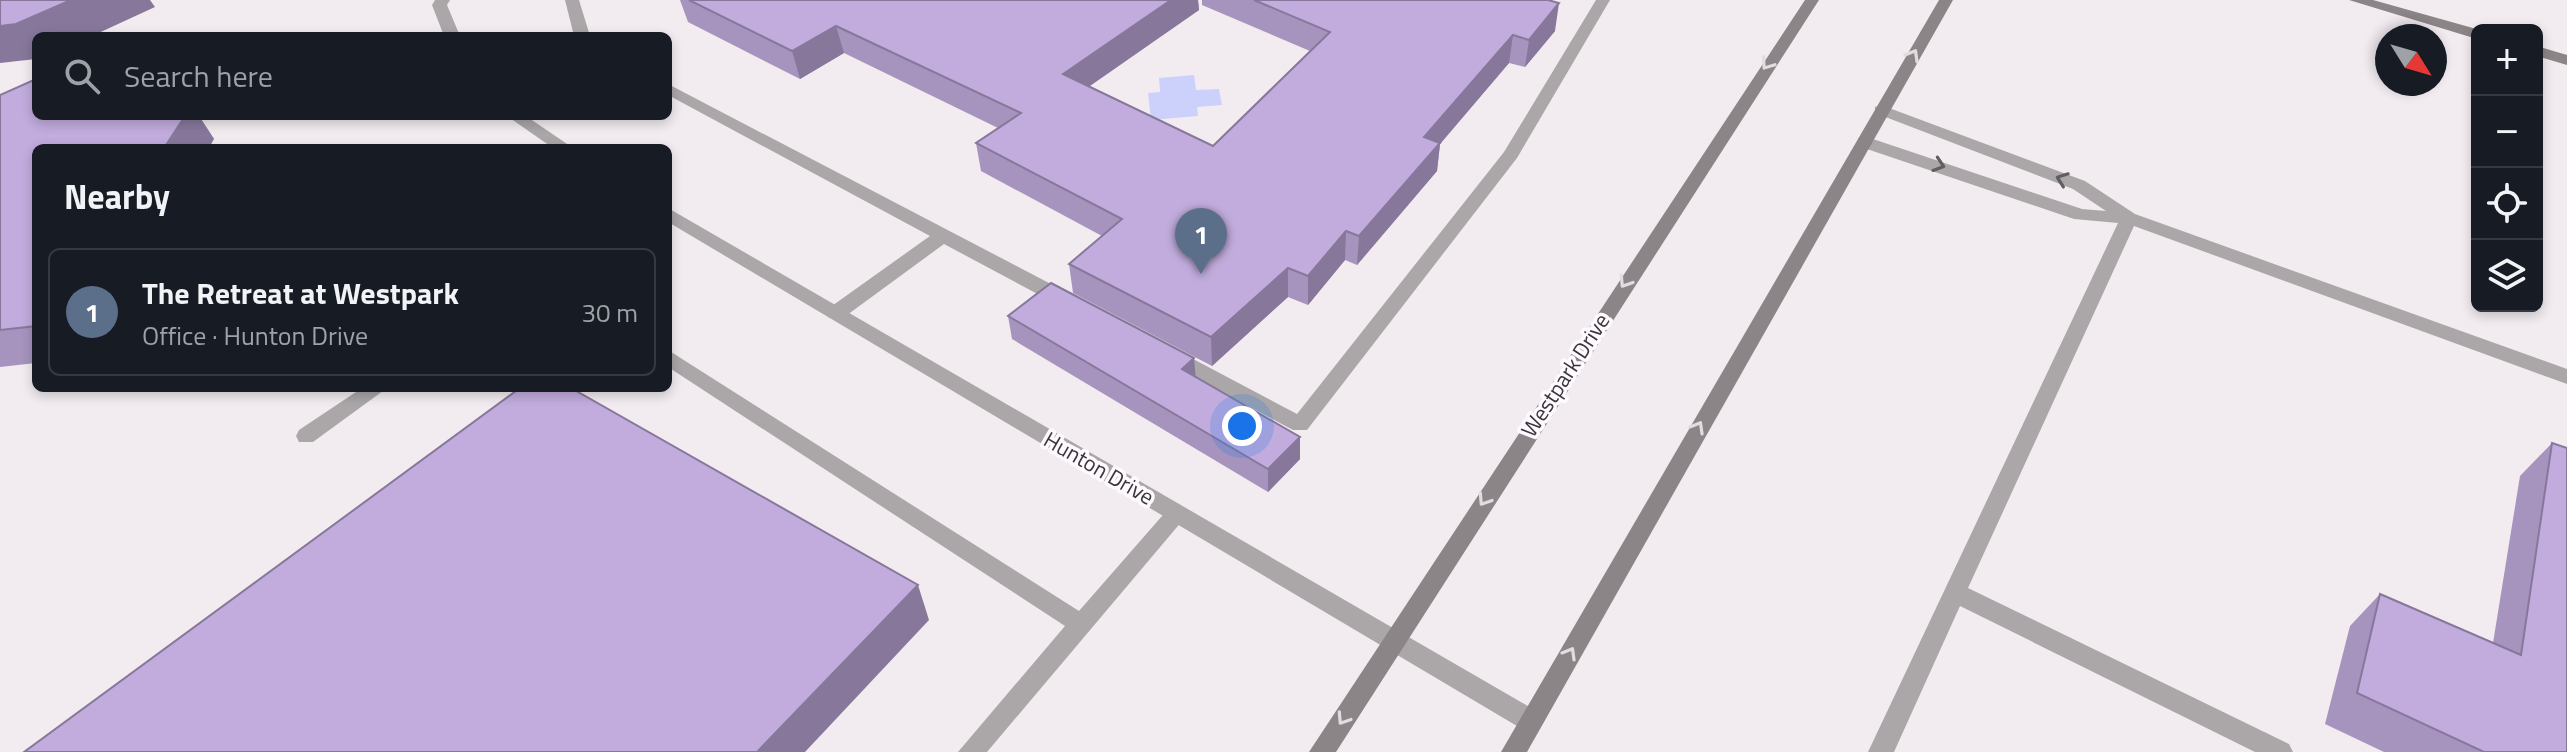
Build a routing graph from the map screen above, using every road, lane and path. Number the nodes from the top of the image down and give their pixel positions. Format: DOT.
graph roads {
  1 [pos="443,0"];
  2 [pos="572,0"];
  3 [pos="1603,0"];
  4 [pos="1812,0"];
  5 [pos="1946,0"];
  6 [pos="2356,0"];
  7 [pos="450,32"];
  8 [pos="581,32"];
  9 [pos="2471,32"];
  10 [pos="2543,53"];
  11 [pos="2567,60"];
  12 [pos="672,91"];
  13 [pos="1881,110"];
  14 [pos="521,120"];
  15 [pos="1864,142"];
  16 [pos="559,144"];
  17 [pos="672,216"];
  18 [pos="2129,218"];
  19 [pos="944,235"];
  20 [pos="1080,308"];
  21 [pos="836,313"];
  22 [pos="1163,352"];
  23 [pos="672,360"];
  24 [pos="2567,377"];
  25 [pos="371,392"];
  26 [pos="306,436"];
  27 [pos="1177,514"];
  28 [pos="1954,592"];
  29 [pos="1081,624"];
  30 [pos="1393,640"];
  31 [pos="1531,721"];
  32 [pos="971,752"];
  33 [pos="1322,752"];
  34 [pos="1514,752"];
  35 [pos="1881,752"];
  36 [pos="2280,752"];
  1 -- 7 [label="street"];
  2 -- 8 [label="street"];
  3 -- 22 [label="street"];
  4 -- 30 [label="main road, Westpark Drive, one-way"];
  13 -- 5 [label="main road, one-way"];
  6 -- 9 [label="main road"];
  10 -- 11 [label="main road"];
  12 -- 19 [label="street"];
  13 -- 15 [label="main road"];
  18 -- 13 [label="street, one-way"];
  14 -- 16 [label="street"];
  15 -- 18 [label="street, one-way"];
  31 -- 15 [label="main road, one-way"];
  17 -- 21 [label="street, Hunton Drive"];
  18 -- 24 [label="street"];
  18 -- 28 [label="street"];
  19 -- 20 [label="street"];
  19 -- 21 [label="street"];
  21 -- 27 [label="street, Hunton Drive"];
  23 -- 29 [label="street"];
  25 -- 26 [label="street"];
  27 -- 29 [label="street"];
  27 -- 30 [label="street, Hunton Drive"];
  28 -- 35 [label="street"];
  28 -- 36 [label="street"];
  29 -- 32 [label="street"];
  30 -- 31 [label="street, Hunton Drive"];
  30 -- 33 [label="main road, Westpark Drive, one-way"];
  31 -- 34 [label="main road"];
}
